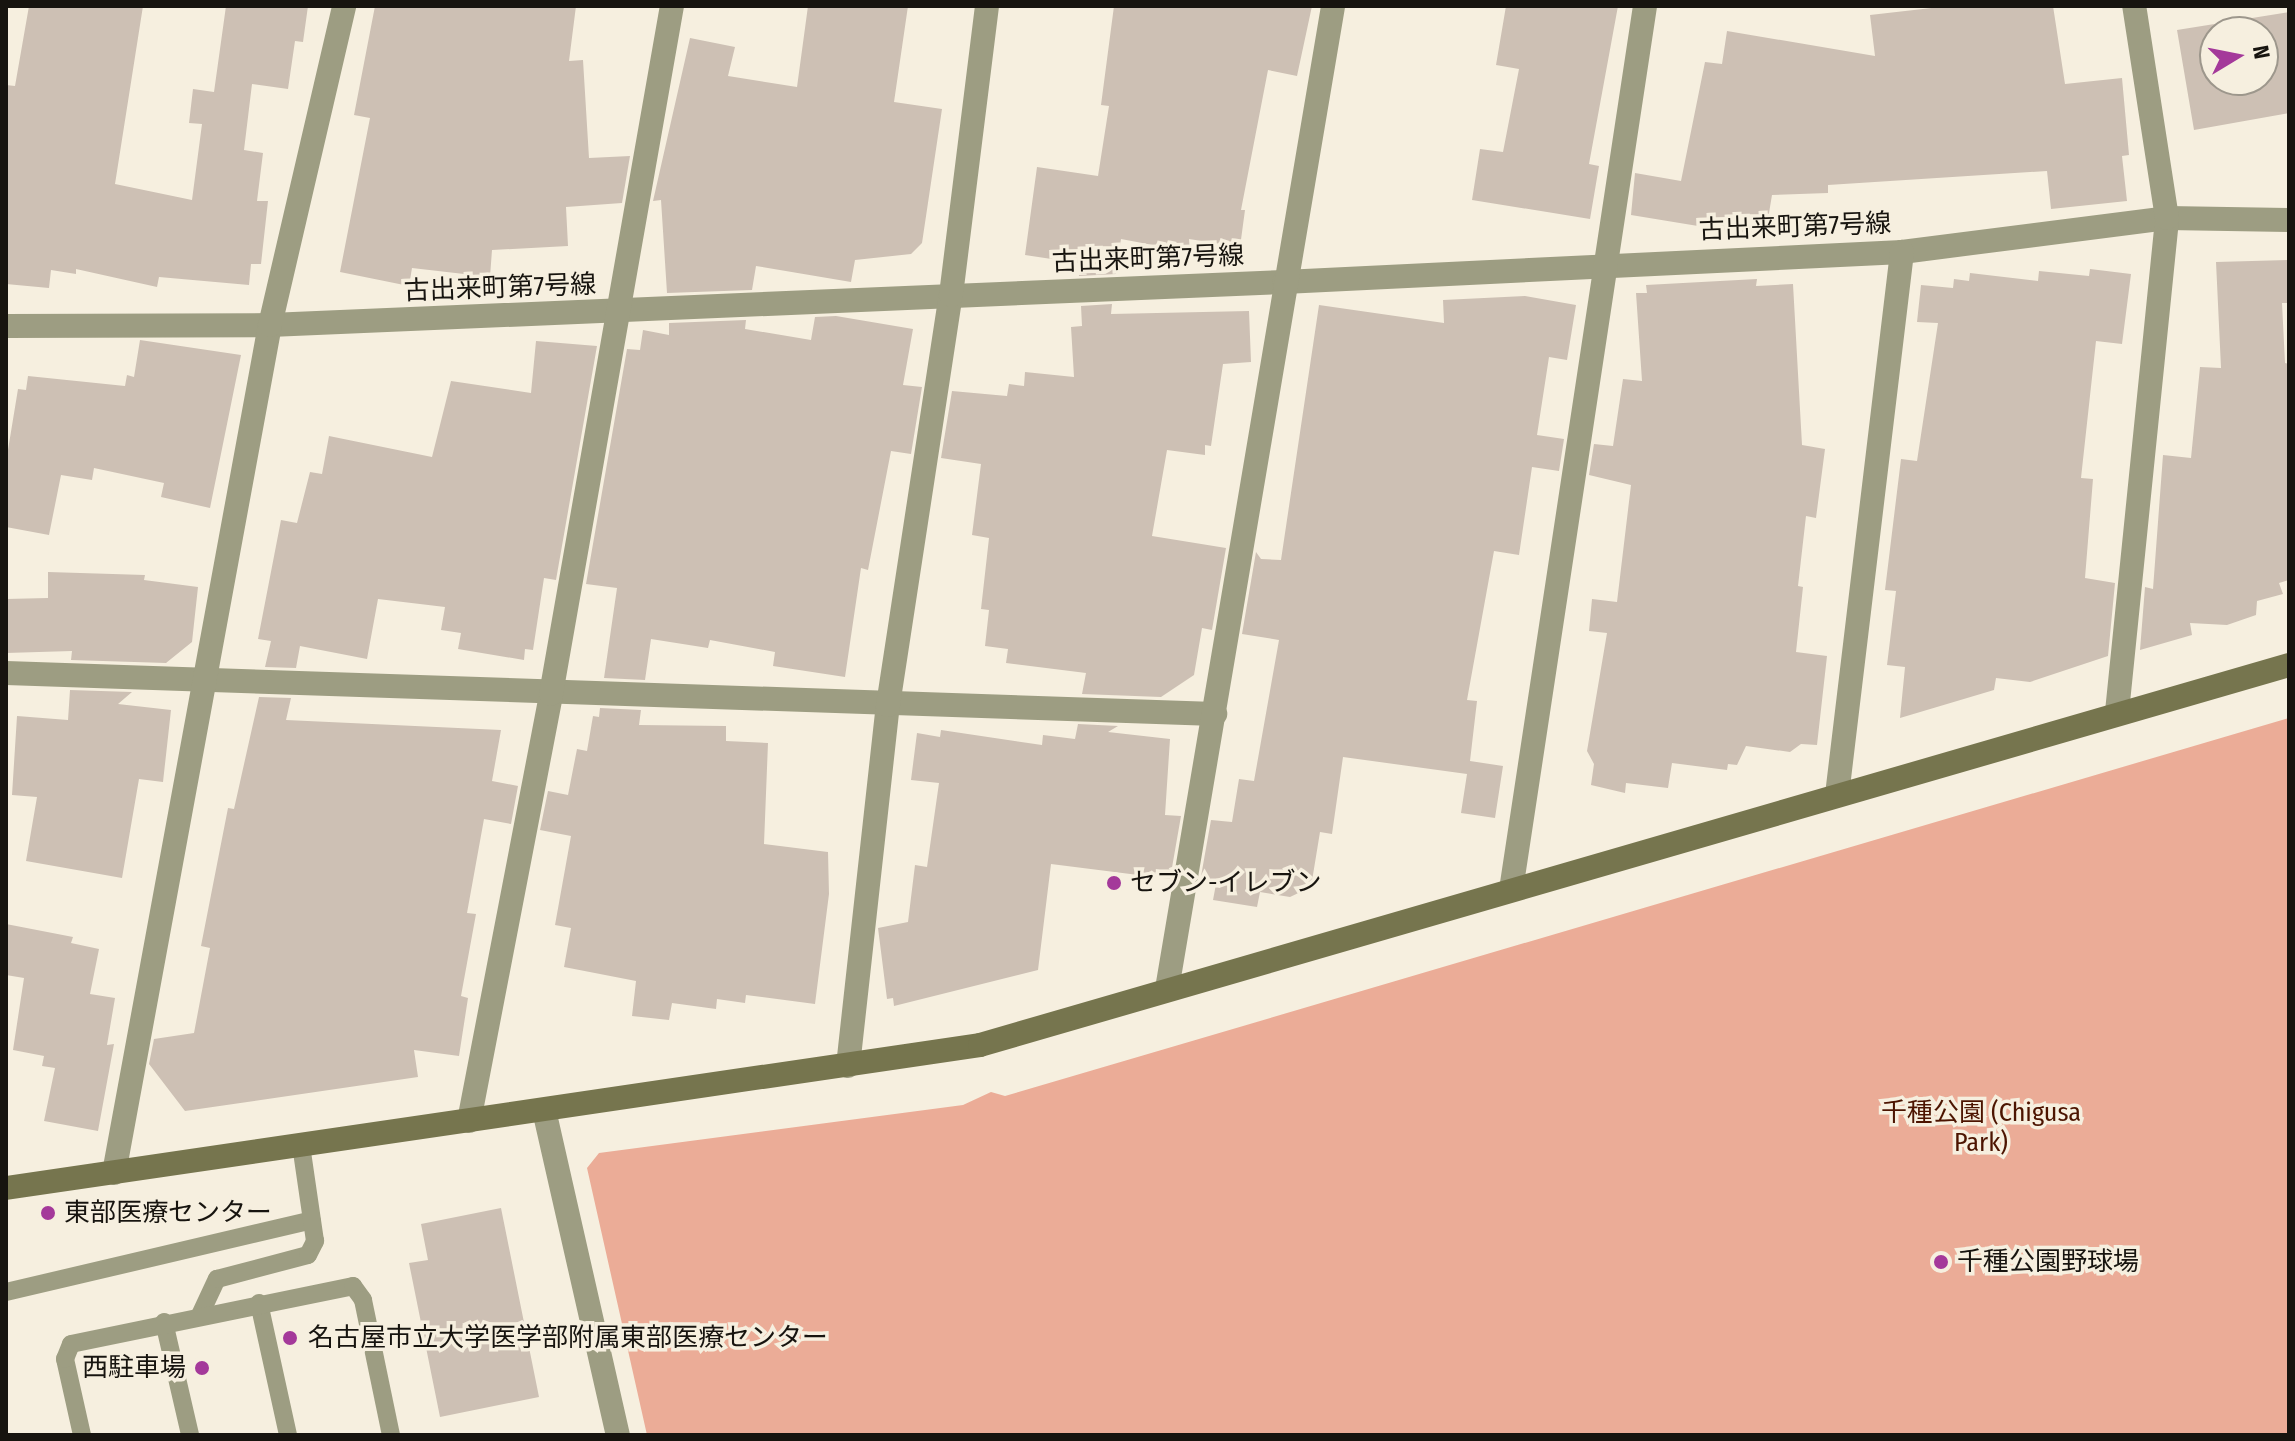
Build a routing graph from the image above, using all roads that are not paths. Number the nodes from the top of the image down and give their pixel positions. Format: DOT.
graph roads {
  1 [pos="344,6"];
  2 [pos="672,6"];
  3 [pos="987,6"];
  4 [pos="1333,6"];
  5 [pos="1645,6"];
  6 [pos="2134,6"];
  7 [pos="2167,218"];
  8 [pos="2289,220"];
  9 [pos="1902,252"];
  10 [pos="1608,262"];
  11 [pos="1284,282"];
  12 [pos="951,295"];
  13 [pos="618,311"];
  14 [pos="270,325"];
  15 [pos="6,326"];
  16 [pos="2289,665"];
  17 [pos="6,673"];
  18 [pos="208,680"];
  19 [pos="551,694"];
  20 [pos="888,705"];
  21 [pos="2117,712"];
  22 [pos="1215,714"];
  23 [pos="1837,795"];
  24 [pos="1511,890"];
  25 [pos="1167,989"];
  26 [pos="848,1066"];
  27 [pos="544,1110"];
  28 [pos="469,1121"];
  29 [pos="301,1145"];
  30 [pos="114,1173"];
  31 [pos="6,1188"];
  32 [pos="312,1220"];
  33 [pos="6,1292"];
  34 [pos="259,1303"];
  35 [pos="200,1315"];
  36 [pos="164,1322"];
  37 [pos="82,1435"];
  38 [pos="190,1435"];
  39 [pos="288,1435"];
  40 [pos="391,1435"];
  41 [pos="616,1435"];
  1 -- 14 [label="street"];
  2 -- 13 [label="street"];
  3 -- 12 [label="street"];
  4 -- 11 [label="street"];
  5 -- 10 [label="street"];
  6 -- 7 [label="street"];
  7 -- 8 [label="street, 古出来町第7号線"];
  7 -- 9 [label="street, 古出来町第7号線"];
  7 -- 21 [label="street"];
  9 -- 10 [label="street, 古出来町第7号線"];
  9 -- 23 [label="street"];
  10 -- 11 [label="street, 古出来町第7号線"];
  10 -- 24 [label="street"];
  11 -- 12 [label="street, 古出来町第7号線"];
  11 -- 22 [label="street"];
  12 -- 13 [label="street, 古出来町第7号線"];
  12 -- 20 [label="street"];
  13 -- 14 [label="street, 古出来町第7号線"];
  13 -- 19 [label="street"];
  14 -- 15 [label="street, 古出来町第7号線"];
  14 -- 18 [label="street"];
  16 -- 21 [label="street"];
  17 -- 18 [label="street"];
  18 -- 19 [label="street"];
  18 -- 30 [label="street"];
  19 -- 20 [label="street"];
  19 -- 28 [label="street"];
  20 -- 22 [label="street"];
  20 -- 26 [label="street"];
  21 -- 23 [label="street"];
  22 -- 25 [label="street"];
  23 -- 24 [label="street"];
  24 -- 25 [label="street"];
  25 -- 26 [label="street"];
  26 -- 27 [label="street"];
  27 -- 28 [label="street"];
  27 -- 41 [label="street"];
  28 -- 29 [label="street"];
  29 -- 30 [label="street"];
  29 -- 32 [label="lane"];
  30 -- 31 [label="street"];
  32 -- 33 [label="lane"];
  32 -- 35 [label="lane"];
  34 -- 35 [label="lane"];
  34 -- 39 [label="lane"];
  34 -- 40 [label="lane"];
  35 -- 36 [label="lane"];
  36 -- 37 [label="lane"];
  36 -- 38 [label="lane"];
}
